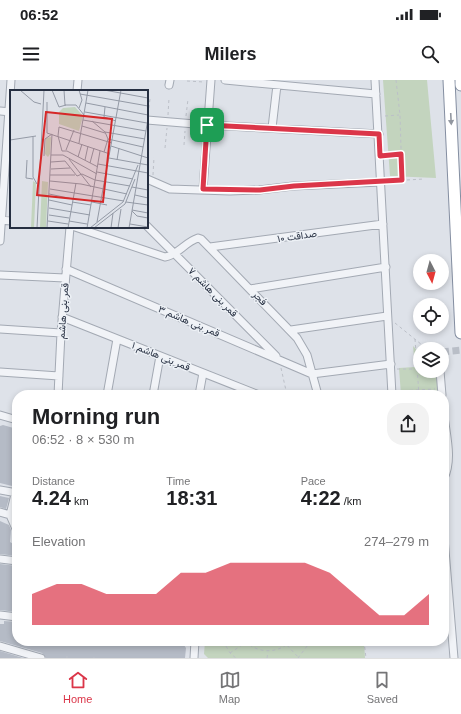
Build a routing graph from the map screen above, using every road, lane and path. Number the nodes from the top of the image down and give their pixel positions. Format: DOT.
graph roads {
  1 [pos="11,80"];
  2 [pos="78,80"];
  3 [pos="225,80"];
  4 [pos="375,80"];
  5 [pos="396,80"];
  6 [pos="449,80"];
  7 [pos="461,80"];
  8 [pos="187,81"];
  9 [pos="211,81"];
  10 [pos="277,85"];
  11 [pos="461,85"];
  12 [pos="11,90"];
  13 [pos="77,90"];
  14 [pos="376,94"];
  15 [pos="0,112"];
  16 [pos="10,112"];
  17 [pos="400,115"];
  18 [pos="378,117"];
  19 [pos="148,120"];
  20 [pos="207,125"];
  21 [pos="272,128"];
  22 [pos="379,134"];
  23 [pos="401,154"];
  24 [pos="380,156"];
  25 [pos="154,157"];
  26 [pos="6,164"];
  27 [pos="424,179"];
  28 [pos="402,180"];
  29 [pos="150,181"];
  30 [pos="381,182"];
  31 [pos="203,189"];
  32 [pos="1,221"];
  33 [pos="383,224"];
  34 [pos="148,227"];
  35 [pos="70,228"];
  36 [pos="78,228"];
  37 [pos="0,241"];
  38 [pos="210,247"];
  39 [pos="174,254"];
  40 [pos="386,267"];
  41 [pos="66,269"];
  42 [pos="0,275"];
  43 [pos="65,278"];
  44 [pos="250,289"];
  45 [pos="387,316"];
  46 [pos="62,317"];
  47 [pos="0,329"];
  48 [pos="291,330"];
  49 [pos="61,333"];
  50 [pos="461,333"];
  51 [pos="117,339"];
  52 [pos="415,339"];
  53 [pos="415,342"];
  54 [pos="419,342"];
  55 [pos="160,356"];
  56 [pos="278,359"];
  57 [pos="391,367"];
  58 [pos="413,369"];
  59 [pos="0,372"];
  60 [pos="203,373"];
  61 [pos="312,374"];
  62 [pos="58,376"];
  63 [pos="418,378"];
  64 [pos="441,378"];
  65 [pos="58,390"];
  66 [pos="108,390"];
  67 [pos="154,390"];
  68 [pos="200,390"];
  69 [pos="240,390"];
  70 [pos="287,390"];
  71 [pos="317,390"];
  72 [pos="392,390"];
  73 [pos="419,390"];
  74 [pos="442,390"];
  75 [pos="0,415"];
  76 [pos="12,419"];
  77 [pos="0,490"];
  78 [pos="12,490"];
  79 [pos="12,507"];
  80 [pos="0,512"];
  81 [pos="10,515"];
  82 [pos="12,520"];
  83 [pos="0,559"];
  84 [pos="12,560"];
  85 [pos="449,598"];
  86 [pos="0,615"];
  87 [pos="12,616"];
  88 [pos="0,646"];
  89 [pos="195,646"];
  90 [pos="226,646"];
  91 [pos="241,646"];
  92 [pos="252,646"];
  93 [pos="285,646"];
  94 [pos="288,646"];
  95 [pos="307,646"];
  96 [pos="365,646"];
  97 [pos="268,651"];
  98 [pos="230,654"];
  99 [pos="67,656"];
  100 [pos="41,658"];
  101 [pos="67,658"];
  102 [pos="194,658"];
  103 [pos="236,658"];
  104 [pos="267,658"];
  105 [pos="299,658"];
  106 [pos="366,658"];
  107 [pos="454,658"];
  1 -- 12 [label="street"];
  2 -- 13 [label="street"];
  3 -- 10 [label="street"];
  4 -- 14 [label="street"];
  5 -- 17 [label="path"];
  6 -- 50 [label="highway, one-way"];
  7 -- 11 [label="highway"];
  8 -- 9 [label="path"];
  9 -- 20 [label="street"];
  10 -- 14 [label="street"];
  10 -- 21 [label="street"];
  14 -- 18 [label="street"];
  15 -- 16 [label="street"];
  16 -- 26 [label="street"];
  17 -- 18 [label="path"];
  17 -- 23 [label="path"];
  18 -- 22 [label="street"];
  19 -- 20 [label="street"];
  20 -- 21 [label="street"];
  20 -- 31 [label="street"];
  21 -- 22 [label="street"];
  22 -- 24 [label="street"];
  23 -- 24 [label="path"];
  23 -- 28 [label="path"];
  24 -- 30 [label="street"];
  25 -- 29 [label="path"];
  26 -- 32 [label="street"];
  27 -- 28 [label="path"];
  28 -- 30 [label="path"];
  29 -- 31 [label="street"];
  30 -- 31 [label="street"];
  30 -- 33 [label="street"];
  32 -- 37 [label="street"];
  33 -- 38 [label="street, صداقت ۱۰"];
  33 -- 40 [label="street"];
  34 -- 39 [label="street, قمر بنی هاشم ۷"];
  35 -- 41 [label="street, قمر بنی هاشم"];
  36 -- 39 [label="street"];
  38 -- 39 [label="street, فجر"];
  38 -- 44 [label="street, فجر"];
  39 -- 56 [label="street, قمر بنی هاشم ۷"];
  40 -- 44 [label="street"];
  40 -- 45 [label="street"];
  41 -- 43 [label="street, قمر بنی هاشم"];
  41 -- 56 [label="street, قمر بنی هاشم ۳"];
  42 -- 43 [label="street"];
  43 -- 46 [label="street, قمر بنی هاشم"];
  44 -- 48 [label="street, فجر"];
  45 -- 48 [label="street"];
  45 -- 52 [label="path"];
  45 -- 57 [label="street"];
  46 -- 49 [label="street, قمر بنی هاشم"];
  46 -- 51 [label="street, قمر بنی هاشم ۱"];
  47 -- 49 [label="street"];
  48 -- 61 [label="street, فجر"];
  49 -- 62 [label="street, قمر بنی هاشم"];
  51 -- 55 [label="street, قمر بنی هاشم ۱"];
  51 -- 66 [label="street"];
  52 -- 53 [label="path"];
  52 -- 54 [label="path"];
  55 -- 60 [label="street, قمر بنی هاشم ۱"];
  55 -- 67 [label="street"];
  56 -- 61 [label="street, قمر بنی هاشم ۳"];
  56 -- 70 [label="path"];
  57 -- 58 [label="path"];
  57 -- 61 [label="street"];
  57 -- 72 [label="street"];
  59 -- 62 [label="street"];
  60 -- 68 [label="street"];
  60 -- 69 [label="street, قمر بنی هاشم ۱"];
  61 -- 71 [label="street, فجر"];
  62 -- 65 [label="street, قمر بنی هاشم"];
  63 -- 73 [label="path"];
  64 -- 74 [label="street"];
  75 -- 76 [label="street"];
  77 -- 78 [label="street"];
  79 -- 81 [label="street"];
  80 -- 81 [label="street"];
  81 -- 82 [label="street"];
  83 -- 84 [label="street"];
  85 -- 107 [label="street"];
  86 -- 87 [label="street"];
  88 -- 100 [label="street"];
  89 -- 102 [label="street"];
  90 -- 98 [label="path"];
  91 -- 98 [label="path"];
  92 -- 97 [label="path"];
  93 -- 97 [label="path"];
  94 -- 105 [label="path"];
  95 -- 105 [label="path"];
  96 -- 106 [label="path"];
  97 -- 104 [label="path"];
  98 -- 103 [label="path"];
  99 -- 101 [label="path"];
}
